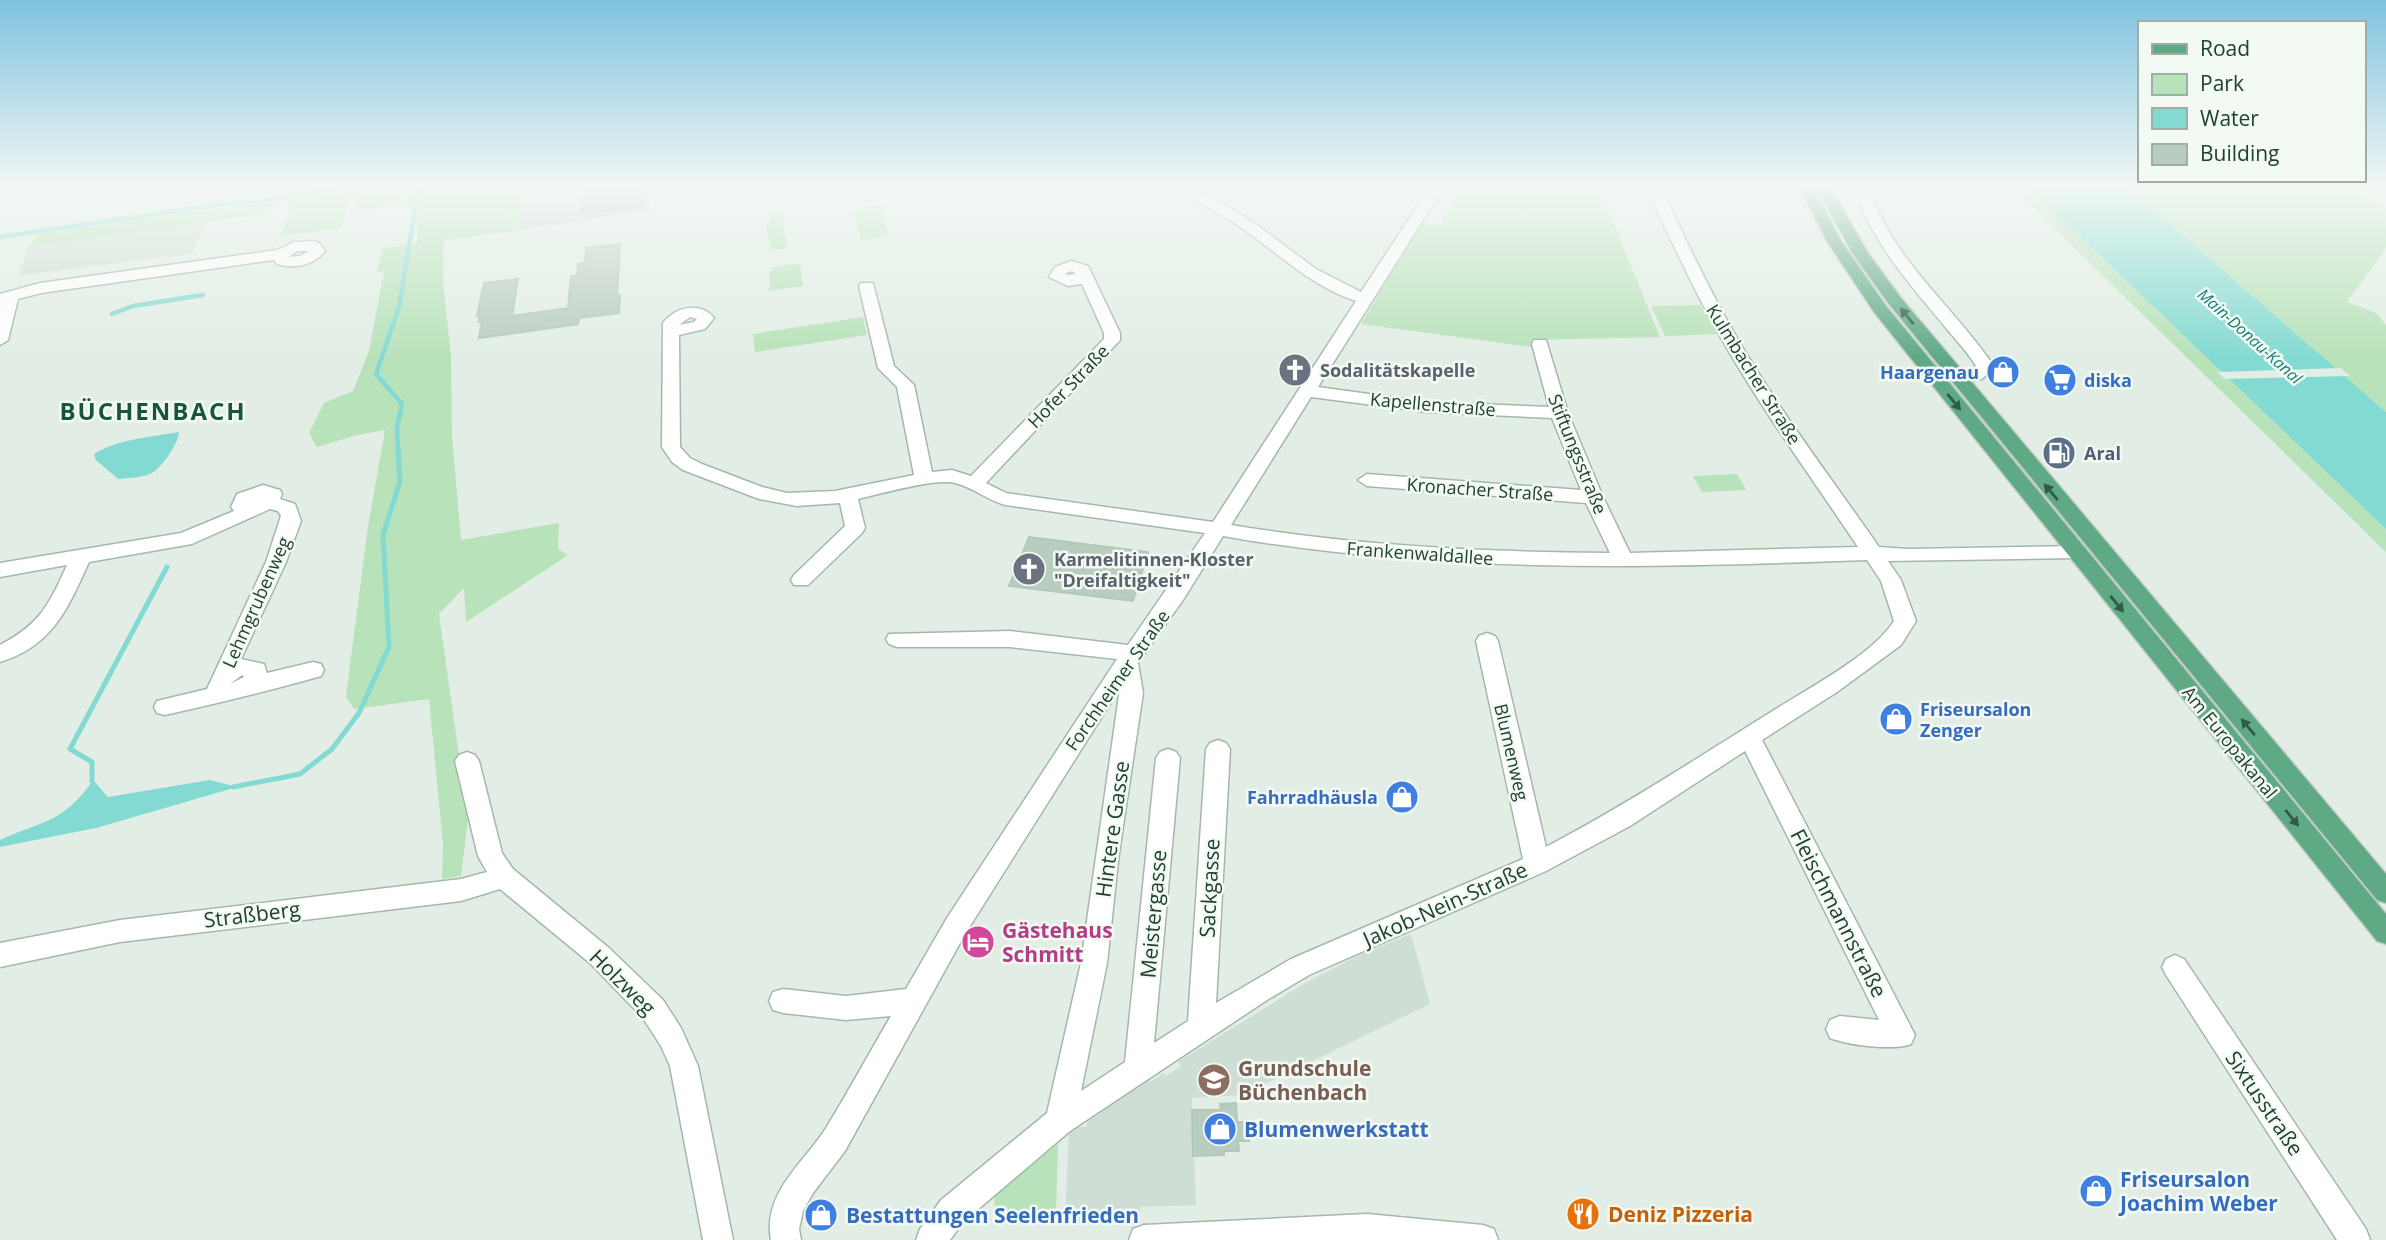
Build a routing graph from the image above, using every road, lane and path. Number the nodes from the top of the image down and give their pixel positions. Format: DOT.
graph roads {
  1 [pos="1269,243"];
  2 [pos="1401,243"];
  3 [pos="1679,243"];
  4 [pos="1835,243"];
  5 [pos="1855,243"];
  6 [pos="1889,243"];
  7 [pos="281,254"];
  8 [pos="1082,278"];
  9 [pos="867,286"];
  10 [pos="5,299"];
  11 [pos="1366,299"];
  12 [pos="670,332"];
  13 [pos="0,340"];
  14 [pos="1540,344"];
  15 [pos="1957,378"];
  16 [pos="1307,391"];
  17 [pos="1559,413"];
  18 [pos="924,480"];
  19 [pos="1367,480"];
  20 [pos="974,484"];
  21 [pos="847,493"];
  22 [pos="1594,497"];
  23 [pos="1218,529"];
  24 [pos="2078,544"];
  25 [pos="1873,553"];
  26 [pos="81,557"];
  27 [pos="1625,561"];
  28 [pos="0,570"];
  29 [pos="801,580"];
  30 [pos="897,639"];
  31 [pos="1487,641"];
  32 [pos="0,654"];
  33 [pos="1129,657"];
  34 [pos="313,670"];
  35 [pos="224,685"];
  36 [pos="165,707"];
  37 [pos="1749,737"];
  38 [pos="1217,749"];
  39 [pos="1168,758"];
  40 [pos="467,761"];
  41 [pos="1537,864"];
  42 [pos="504,877"];
  43 [pos="2386,892"];
  44 [pos="2386,933"];
  45 [pos="0,955"];
  46 [pos="2175,967"];
  47 [pos="783,1001"];
  48 [pos="914,1001"];
  49 [pos="1201,1027"];
  50 [pos="1840,1028"];
  51 [pos="1138,1070"];
  52 [pos="1060,1121"];
  53 [pos="1210,1238"];
  54 [pos="718,1240"];
  55 [pos="786,1240"];
  56 [pos="931,1240"];
  57 [pos="1144,1240"];
  58 [pos="1483,1240"];
  59 [pos="2356,1240"];
  1 -- 11 [label="street"];
  2 -- 11 [label="street, Forchheimer Straße"];
  3 -- 25 [label="street, Kulmbacher Straße"];
  4 -- 24 [label="main road, Am Europakanal, one-way"];
  15 -- 5 [label="main road, Am Europakanal, one-way"];
  6 -- 15 [label="street"];
  7 -- 10 [label="street"];
  8 -- 20 [label="street, Hofer Straße"];
  9 -- 18 [label="street"];
  10 -- 13 [label="street"];
  11 -- 16 [label="street, Forchheimer Straße"];
  12 -- 21 [label="street, Frankenwaldallee"];
  14 -- 17 [label="street, Stiftungsstraße"];
  24 -- 15 [label="main road, Am Europakanal, one-way"];
  16 -- 17 [label="street, Kapellenstraße"];
  16 -- 23 [label="street, Forchheimer Straße"];
  17 -- 22 [label="street, Stiftungsstraße"];
  18 -- 20 [label="street, Frankenwaldallee"];
  18 -- 21 [label="street, Frankenwaldallee"];
  19 -- 22 [label="street, Kronacher Straße"];
  20 -- 23 [label="street, Frankenwaldallee"];
  21 -- 29 [label="street"];
  22 -- 27 [label="street, Stiftungsstraße"];
  23 -- 27 [label="street, Frankenwaldallee"];
  23 -- 33 [label="street, Forchheimer Straße"];
  24 -- 25 [label="street, Frankenwaldallee"];
  43 -- 24 [label="main road, Am Europakanal, one-way"];
  24 -- 44 [label="main road, Am Europakanal, one-way"];
  25 -- 27 [label="street, Frankenwaldallee"];
  25 -- 37 [label="street, Jakob-Nein-Straße"];
  26 -- 28 [label="street"];
  26 -- 32 [label="street"];
  26 -- 35 [label="street, Lehmgrubenweg"];
  30 -- 33 [label="street"];
  31 -- 41 [label="street, Blumenweg"];
  33 -- 48 [label="street, Forchheimer Straße"];
  33 -- 52 [label="street, Hintere Gasse"];
  34 -- 35 [label="street, Lehmgrubenweg"];
  35 -- 36 [label="street, Lehmgrubenweg"];
  37 -- 41 [label="street, Jakob-Nein-Straße"];
  37 -- 50 [label="street, Fleischmannstraße"];
  38 -- 49 [label="street, Sackgasse"];
  39 -- 51 [label="street, Meistergasse"];
  40 -- 42 [label="street, Holzweg"];
  41 -- 49 [label="street, Jakob-Nein-Straße"];
  42 -- 45 [label="street, Straßberg"];
  42 -- 54 [label="street, Holzweg"];
  46 -- 59 [label="street, Sixtusstraße"];
  47 -- 48 [label="street"];
  48 -- 55 [label="street, Forchheimer Straße"];
  49 -- 51 [label="street, Jakob-Nein-Straße"];
  51 -- 52 [label="street, Jakob-Nein-Straße"];
  52 -- 56 [label="street, Jakob-Nein-Straße"];
  53 -- 57 [label="street"];
  53 -- 58 [label="street"];
}
